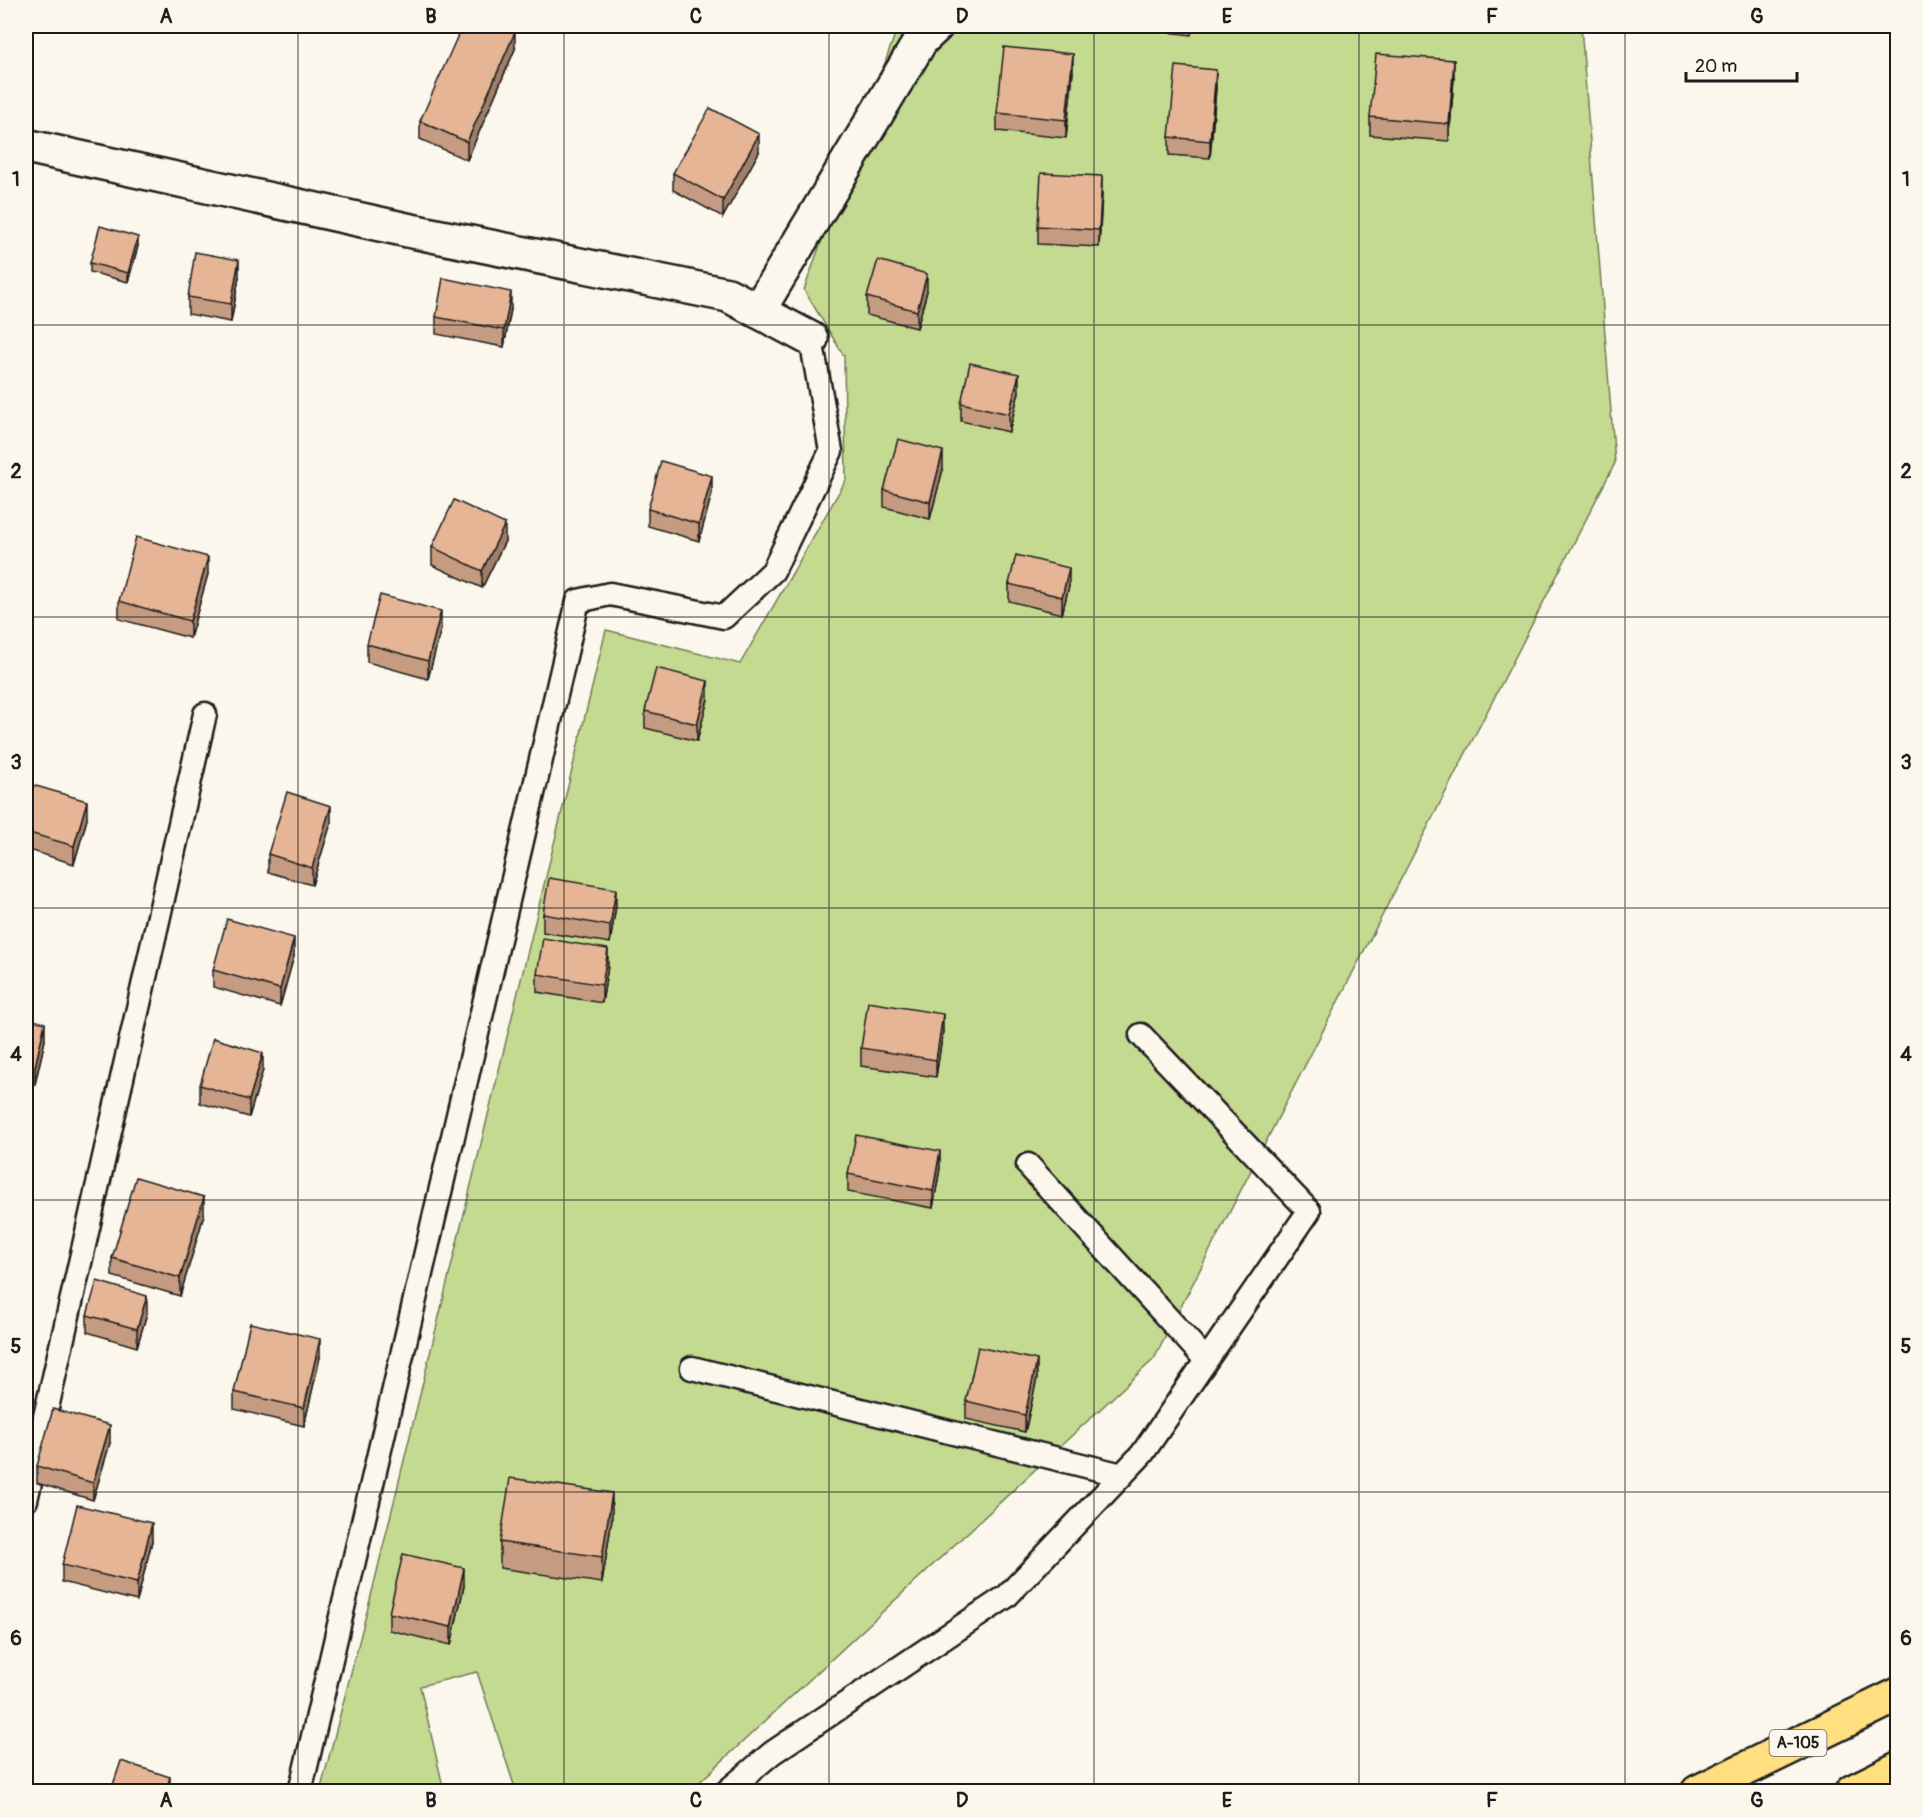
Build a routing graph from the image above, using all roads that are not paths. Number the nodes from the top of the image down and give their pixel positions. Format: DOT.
graph roads {
  1 [pos="936,26"];
  2 [pos="26,146"];
  3 [pos="758,311"];
  4 [pos="811,339"];
  5 [pos="205,714"];
  6 [pos="1141,1035"];
  7 [pos="1028,1165"];
  8 [pos="1206,1360"];
  9 [pos="692,1368"];
  10 [pos="1122,1474"];
  11 [pos="26,1500"];
  12 [pos="1898,1695"];
  13 [pos="1898,1769"];
  14 [pos="300,1791"];
  15 [pos="726,1791"];
  16 [pos="1698,1791"];
  17 [pos="1851,1791"];
  1 -- 3 [label="street"];
  2 -- 3 [label="street"];
  3 -- 4 [label="street"];
  4 -- 14 [label="lane"];
  5 -- 11 [label="lane"];
  6 -- 8 [label="lane"];
  7 -- 8 [label="lane"];
  8 -- 10 [label="lane"];
  9 -- 10 [label="lane"];
  10 -- 15 [label="lane"];
  12 -- 16 [label="highway, А-105"];
  13 -- 17 [label="highway"];
}
